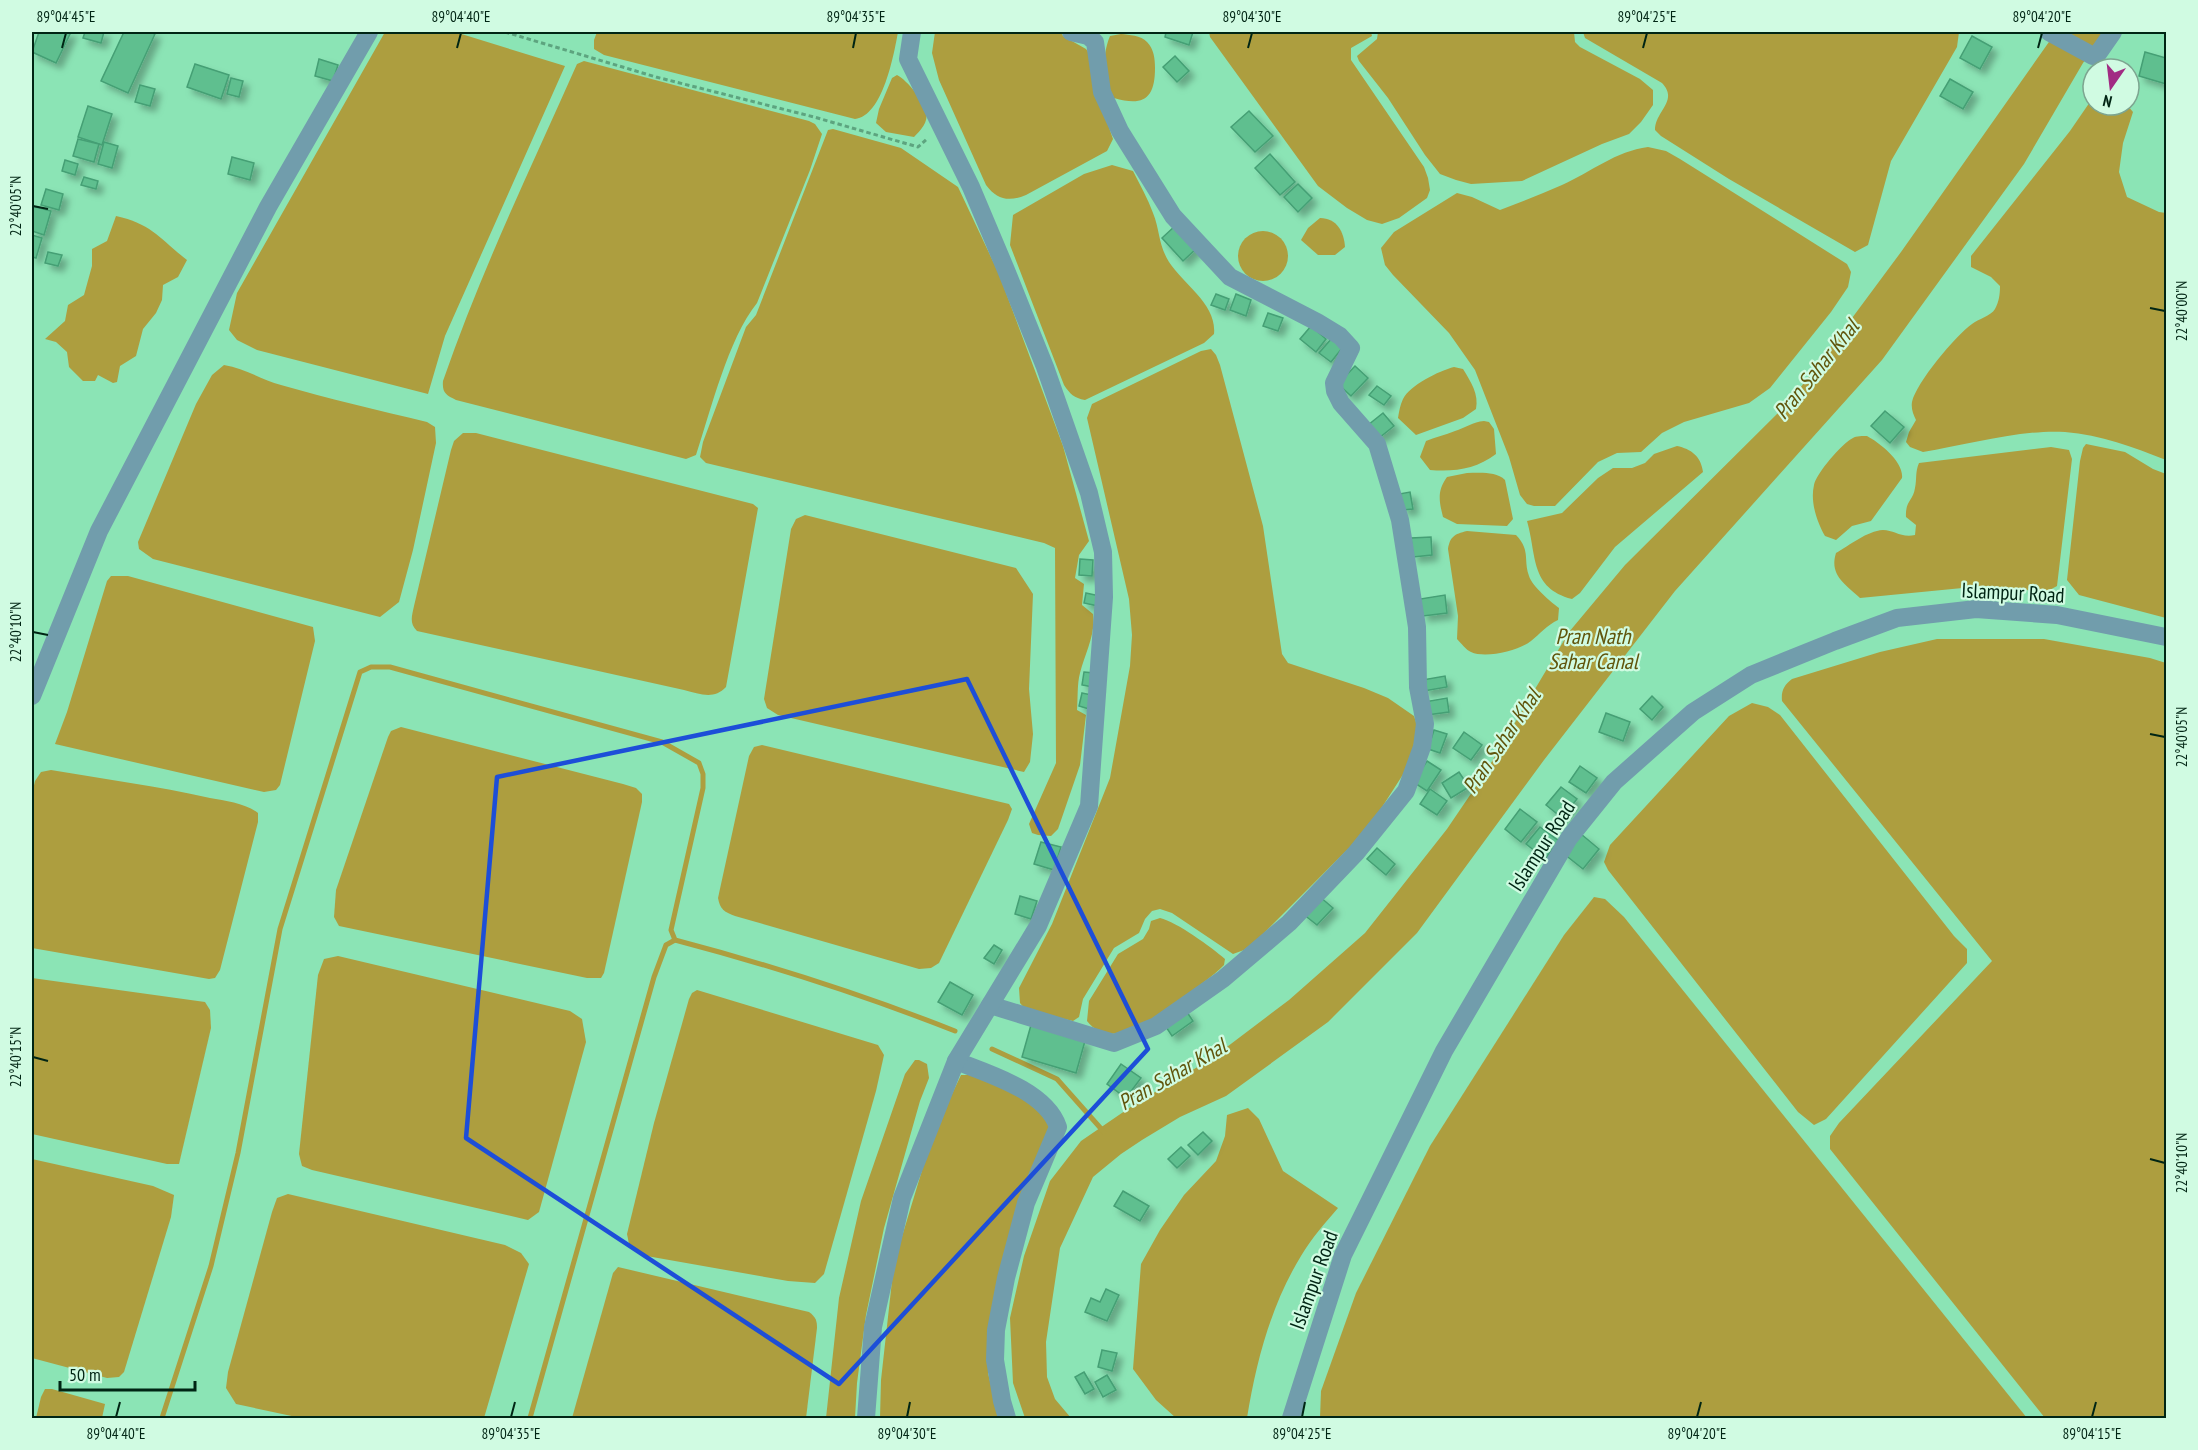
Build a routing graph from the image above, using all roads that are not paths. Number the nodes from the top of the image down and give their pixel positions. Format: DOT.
graph roads {
  1 [pos="369,32"];
  2 [pos="912,32"];
  3 [pos="1071,32"];
  4 [pos="2049,32"];
  5 [pos="2112,32"];
  6 [pos="2166,637"];
  7 [pos="32,696"];
  8 [pos="990,1005"];
  9 [pos="956,1061"];
  10 [pos="866,1419"];
  11 [pos="1007,1419"];
  12 [pos="1291,1419"];
  1 -- 7 [label="street"];
  2 -- 8 [label="street"];
  3 -- 8 [label="street"];
  4 -- 5 [label="street"];
  6 -- 12 [label="street, Islampur Road"];
  8 -- 9 [label="street"];
  9 -- 10 [label="street"];
  9 -- 11 [label="street"];
}
